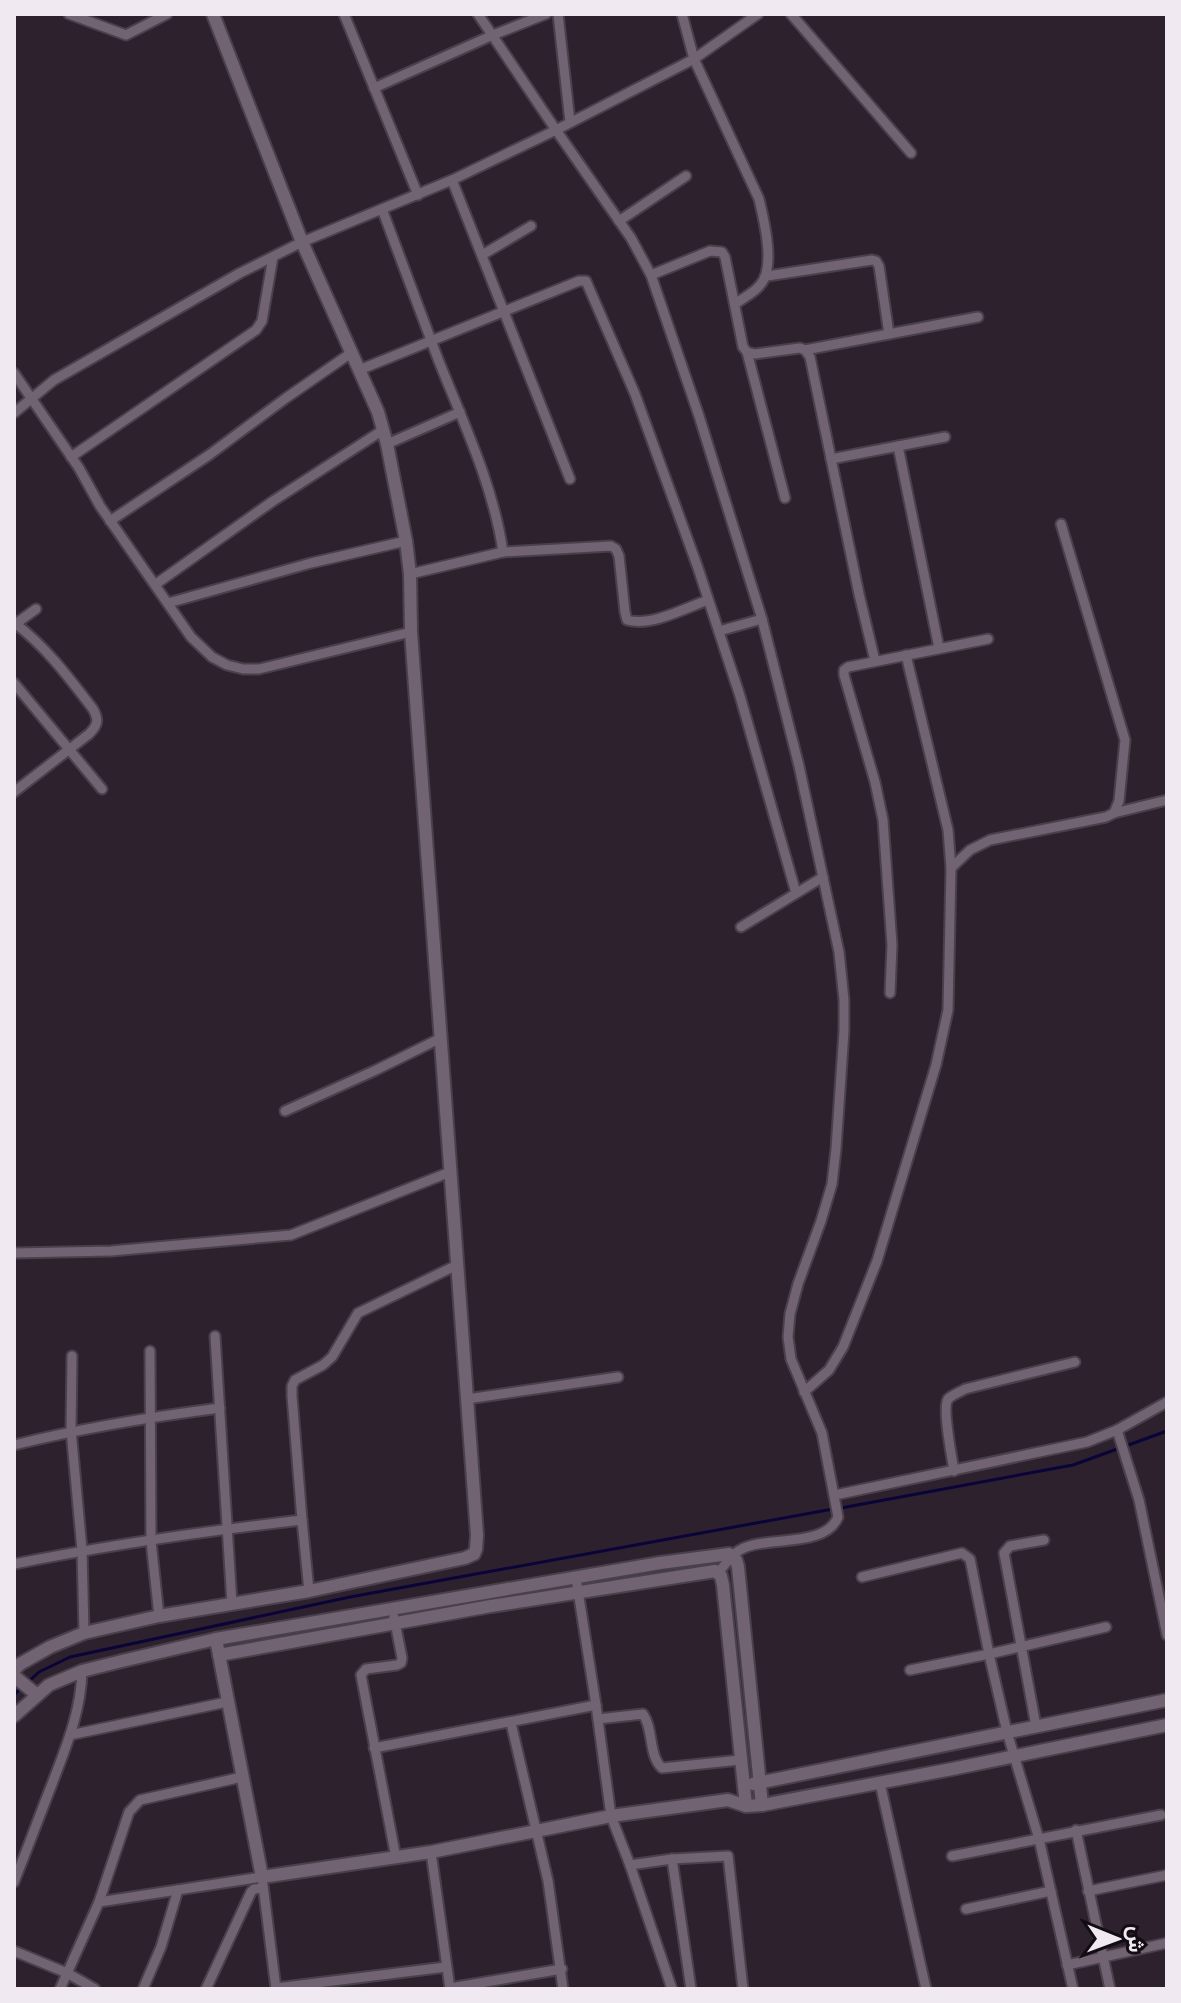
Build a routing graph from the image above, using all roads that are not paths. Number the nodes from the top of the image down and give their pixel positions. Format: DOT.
graph roads {
  1 [pos="69,14"];
  2 [pos="167,14"];
  3 [pos="213,14"];
  4 [pos="344,14"];
  5 [pos="478,14"];
  6 [pos="546,14"];
  7 [pos="558,14"];
  8 [pos="682,14"];
  9 [pos="758,14"];
  10 [pos="791,14"];
  11 [pos="742,19"];
  12 [pos="493,35"];
  13 [pos="694,59"];
  14 [pos="374,88"];
  15 [pos="570,122"];
  16 [pos="556,130"];
  17 [pos="911,153"];
  18 [pos="686,176"];
  19 [pos="452,180"];
  20 [pos="418,195"];
  21 [pos="382,209"];
  22 [pos="619,221"];
  23 [pos="531,226"];
  24 [pos="302,242"];
  25 [pos="482,255"];
  26 [pos="273,257"];
  27 [pos="651,275"];
  28 [pos="767,276"];
  29 [pos="735,304"];
  30 [pos="505,311"];
  31 [pos="978,317"];
  32 [pos="889,334"];
  33 [pos="433,342"];
  34 [pos="805,350"];
  35 [pos="747,352"];
  36 [pos="351,353"];
  37 [pos="359,370"];
  38 [pos="14,373"];
  39 [pos="31,398"];
  40 [pos="460,412"];
  41 [pos="14,413"];
  42 [pos="383,430"];
  43 [pos="945,437"];
  44 [pos="387,444"];
  45 [pos="898,446"];
  46 [pos="71,457"];
  47 [pos="831,459"];
  48 [pos="570,479"];
  49 [pos="785,498"];
  50 [pos="110,521"];
  51 [pos="1061,524"];
  52 [pos="406,541"];
  53 [pos="503,552"];
  54 [pos="410,574"];
  55 [pos="156,584"];
  56 [pos="708,600"];
  57 [pos="168,603"];
  58 [pos="36,609"];
  59 [pos="762,619"];
  60 [pos="15,625"];
  61 [pos="719,631"];
  62 [pos="411,632"];
  63 [pos="988,639"];
  64 [pos="939,648"];
  65 [pos="906,655"];
  66 [pos="875,661"];
  67 [pos="14,683"];
  68 [pos="69,748"];
  69 [pos="102,789"];
  70 [pos="14,792"];
  71 [pos="1167,800"];
  72 [pos="1114,813"];
  73 [pos="951,868"];
  74 [pos="823,877"];
  75 [pos="796,893"];
  76 [pos="741,927"];
  77 [pos="890,993"];
  78 [pos="441,1038"];
  79 [pos="285,1111"];
  80 [pos="450,1172"];
  81 [pos="14,1253"];
  82 [pos="457,1265"];
  83 [pos="215,1336"];
  84 [pos="150,1351"];
  85 [pos="72,1356"];
  86 [pos="1075,1362"];
  87 [pos="618,1377"];
  88 [pos="804,1392"];
  89 [pos="467,1399"];
  90 [pos="1167,1402"];
  91 [pos="220,1408"];
  92 [pos="152,1416"];
  93 [pos="71,1430"];
  94 [pos="1117,1430"];
  95 [pos="14,1445"];
  96 [pos="954,1471"];
  97 [pos="837,1504"];
  98 [pos="302,1520"];
  99 [pos="226,1529"];
  100 [pos="1044,1540"];
  101 [pos="151,1541"];
  102 [pos="82,1550"];
  103 [pos="733,1556"];
  104 [pos="14,1564"];
  105 [pos="718,1573"];
  106 [pos="862,1577"];
  107 [pos="577,1585"];
  108 [pos="309,1591"];
  109 [pos="232,1604"];
  110 [pos="1164,1608"];
  111 [pos="392,1609"];
  112 [pos="159,1616"];
  113 [pos="395,1623"];
  114 [pos="1106,1627"];
  115 [pos="84,1633"];
  116 [pos="1167,1635"];
  117 [pos="216,1639"];
  118 [pos="1021,1646"];
  119 [pos="989,1654"];
  120 [pos="219,1655"];
  121 [pos="910,1670"];
  122 [pos="82,1671"];
  123 [pos="14,1673"];
  124 [pos="37,1695"];
  125 [pos="1167,1700"];
  126 [pos="227,1702"];
  127 [pos="596,1705"];
  128 [pos="14,1716"];
  129 [pos="598,1719"];
  130 [pos="511,1723"];
  131 [pos="1167,1725"];
  132 [pos="1036,1726"];
  133 [pos="1007,1732"];
  134 [pos="70,1735"];
  135 [pos="374,1748"];
  136 [pos="1014,1756"];
  137 [pos="740,1760"];
  138 [pos="242,1777"];
  139 [pos="760,1783"];
  140 [pos="880,1783"];
  141 [pos="743,1786"];
  142 [pos="728,1800"];
  143 [pos="762,1805"];
  144 [pos="746,1806"];
  145 [pos="1161,1815"];
  146 [pos="611,1816"];
  147 [pos="1076,1830"];
  148 [pos="537,1831"];
  149 [pos="1039,1839"];
  150 [pos="431,1852"];
  151 [pos="952,1856"];
  152 [pos="396,1858"];
  153 [pos="672,1859"];
  154 [pos="630,1865"];
  155 [pos="1167,1875"];
  156 [pos="14,1882"];
  157 [pos="263,1882"];
  158 [pos="178,1890"];
  159 [pos="1051,1891"];
  160 [pos="1088,1891"];
  161 [pos="99,1902"];
  162 [pos="966,1909"];
  163 [pos="1167,1943"];
  164 [pos="14,1951"];
  165 [pos="1102,1957"];
  166 [pos="1067,1965"];
  167 [pos="446,1967"];
  168 [pos="562,1969"];
  169 [pos="67,1973"];
  170 [pos="450,1988"];
  171 [pos="60,1989"];
  172 [pos="95,1989"];
  173 [pos="143,1989"];
  174 [pos="206,1989"];
  175 [pos="276,1989"];
  176 [pos="563,1989"];
  177 [pos="672,1989"];
  178 [pos="691,1989"];
  179 [pos="743,1989"];
  180 [pos="926,1989"];
  181 [pos="1072,1989"];
  182 [pos="1110,1989"];
  1 -- 2 [label="street"];
  3 -- 24 [label="street"];
  4 -- 14 [label="street"];
  5 -- 12 [label="street"];
  6 -- 12 [label="street"];
  7 -- 15 [label="street"];
  8 -- 13 [label="street"];
  9 -- 11 [label="street"];
  10 -- 17 [label="street"];
  11 -- 13 [label="street"];
  12 -- 14 [label="street"];
  12 -- 16 [label="street"];
  13 -- 15 [label="street"];
  13 -- 28 [label="street"];
  14 -- 20 [label="street"];
  15 -- 16 [label="street"];
  16 -- 19 [label="street"];
  16 -- 22 [label="street"];
  18 -- 22 [label="street"];
  19 -- 20 [label="street"];
  19 -- 25 [label="street"];
  20 -- 21 [label="street"];
  21 -- 24 [label="street"];
  21 -- 33 [label="street"];
  22 -- 27 [label="street"];
  23 -- 25 [label="street"];
  24 -- 26 [label="street"];
  24 -- 36 [label="street"];
  25 -- 30 [label="street"];
  26 -- 39 [label="street"];
  26 -- 46 [label="street"];
  27 -- 29 [label="street"];
  27 -- 59 [label="street"];
  28 -- 29 [label="street"];
  28 -- 32 [label="street"];
  29 -- 35 [label="street"];
  30 -- 33 [label="street"];
  30 -- 48 [label="street"];
  30 -- 56 [label="street"];
  31 -- 32 [label="street"];
  32 -- 34 [label="street"];
  33 -- 37 [label="street"];
  33 -- 40 [label="street"];
  34 -- 35 [label="street"];
  34 -- 47 [label="street"];
  35 -- 49 [label="street"];
  36 -- 37 [label="street"];
  36 -- 50 [label="street"];
  37 -- 42 [label="street"];
  38 -- 39 [label="street"];
  39 -- 41 [label="street"];
  39 -- 46 [label="street"];
  40 -- 44 [label="street"];
  40 -- 53 [label="street"];
  42 -- 44 [label="street"];
  42 -- 55 [label="street"];
  43 -- 45 [label="street"];
  44 -- 52 [label="street"];
  45 -- 47 [label="street"];
  45 -- 64 [label="street"];
  46 -- 50 [label="street"];
  47 -- 66 [label="street"];
  50 -- 55 [label="street"];
  51 -- 72 [label="street"];
  52 -- 54 [label="street"];
  52 -- 57 [label="street"];
  53 -- 54 [label="street"];
  53 -- 56 [label="street"];
  54 -- 62 [label="street"];
  55 -- 57 [label="street"];
  56 -- 61 [label="street"];
  57 -- 62 [label="street"];
  58 -- 60 [label="street"];
  59 -- 61 [label="street"];
  59 -- 74 [label="street"];
  60 -- 68 [label="street"];
  61 -- 75 [label="street"];
  62 -- 78 [label="street"];
  63 -- 64 [label="street"];
  64 -- 65 [label="street"];
  65 -- 66 [label="street"];
  65 -- 73 [label="street"];
  66 -- 77 [label="street"];
  67 -- 68 [label="street"];
  68 -- 69 [label="street"];
  68 -- 70 [label="street"];
  71 -- 72 [label="street"];
  72 -- 73 [label="street"];
  73 -- 88 [label="street"];
  74 -- 75 [label="street"];
  74 -- 88 [label="street"];
  75 -- 76 [label="street"];
  78 -- 79 [label="street"];
  78 -- 80 [label="street"];
  80 -- 81 [label="street"];
  80 -- 82 [label="street"];
  82 -- 89 [label="street"];
  82 -- 98 [label="street"];
  83 -- 91 [label="street"];
  84 -- 92 [label="street"];
  85 -- 93 [label="street"];
  86 -- 96 [label="street"];
  87 -- 89 [label="street"];
  88 -- 97 [label="street"];
  89 -- 108 [label="street"];
  90 -- 94 [label="street"];
  91 -- 92 [label="street"];
  91 -- 99 [label="street"];
  92 -- 93 [label="street"];
  92 -- 101 [label="street"];
  93 -- 95 [label="street"];
  93 -- 102 [label="street"];
  94 -- 96 [label="street"];
  94 -- 110 [label="street"];
  96 -- 97 [label="street"];
  97 -- 103 [label="street"];
  98 -- 99 [label="street"];
  98 -- 108 [label="street"];
  99 -- 101 [label="street"];
  99 -- 109 [label="street"];
  100 -- 118 [label="street"];
  101 -- 102 [label="street"];
  101 -- 112 [label="street"];
  102 -- 104 [label="street"];
  102 -- 115 [label="street"];
  103 -- 105 [label="street"];
  103 -- 107 [label="street"];
  103 -- 139 [label="street"];
  105 -- 107 [label="street"];
  105 -- 137 [label="street"];
  106 -- 119 [label="street"];
  107 -- 111 [label="street"];
  107 -- 113 [label="street"];
  107 -- 127 [label="street"];
  108 -- 109 [label="street"];
  109 -- 112 [label="street"];
  110 -- 116 [label="street"];
  111 -- 113 [label="street"];
  111 -- 117 [label="street"];
  112 -- 115 [label="street"];
  113 -- 120 [label="street"];
  113 -- 135 [label="street"];
  114 -- 118 [label="street"];
  115 -- 123 [label="street"];
  117 -- 120 [label="street"];
  117 -- 122 [label="street"];
  118 -- 119 [label="street"];
  118 -- 132 [label="street"];
  119 -- 121 [label="street"];
  119 -- 133 [label="street"];
  120 -- 126 [label="street"];
  122 -- 124 [label="street"];
  122 -- 134 [label="street"];
  123 -- 124 [label="street"];
  124 -- 128 [label="street"];
  125 -- 132 [label="street"];
  126 -- 134 [label="street"];
  126 -- 138 [label="street"];
  127 -- 129 [label="street"];
  127 -- 130 [label="street"];
  129 -- 137 [label="street"];
  129 -- 146 [label="street"];
  130 -- 135 [label="street"];
  130 -- 148 [label="street"];
  131 -- 136 [label="street"];
  132 -- 133 [label="street"];
  133 -- 136 [label="street"];
  133 -- 139 [label="street"];
  134 -- 156 [label="street"];
  135 -- 152 [label="street"];
  136 -- 140 [label="street"];
  136 -- 149 [label="street"];
  137 -- 141 [label="street"];
  138 -- 157 [label="street"];
  138 -- 161 [label="street"];
  139 -- 141 [label="street"];
  139 -- 143 [label="street"];
  140 -- 143 [label="street"];
  140 -- 180 [label="street"];
  141 -- 142 [label="street"];
  141 -- 144 [label="street"];
  142 -- 144 [label="street"];
  142 -- 146 [label="street"];
  143 -- 144 [label="street"];
  145 -- 147 [label="street"];
  146 -- 148 [label="street"];
  146 -- 154 [label="street"];
  147 -- 149 [label="street"];
  147 -- 160 [label="street"];
  148 -- 150 [label="street"];
  148 -- 168 [label="street"];
  149 -- 151 [label="street"];
  149 -- 159 [label="street"];
  150 -- 152 [label="street"];
  150 -- 167 [label="street"];
  152 -- 157 [label="street"];
  153 -- 154 [label="street"];
  153 -- 178 [label="street"];
  153 -- 179 [label="street"];
  154 -- 177 [label="street"];
  155 -- 160 [label="street"];
  157 -- 158 [label="street"];
  157 -- 174 [label="street"];
  157 -- 175 [label="street"];
  158 -- 161 [label="street"];
  158 -- 173 [label="street"];
  159 -- 162 [label="street"];
  159 -- 166 [label="street"];
  160 -- 165 [label="street"];
  161 -- 169 [label="street"];
  163 -- 165 [label="street"];
  164 -- 169 [label="street"];
  165 -- 166 [label="street"];
  165 -- 182 [label="street"];
  166 -- 181 [label="street"];
  167 -- 170 [label="street"];
  167 -- 175 [label="street"];
  168 -- 170 [label="street"];
  168 -- 176 [label="street"];
  169 -- 171 [label="street"];
  169 -- 172 [label="street"];
}
